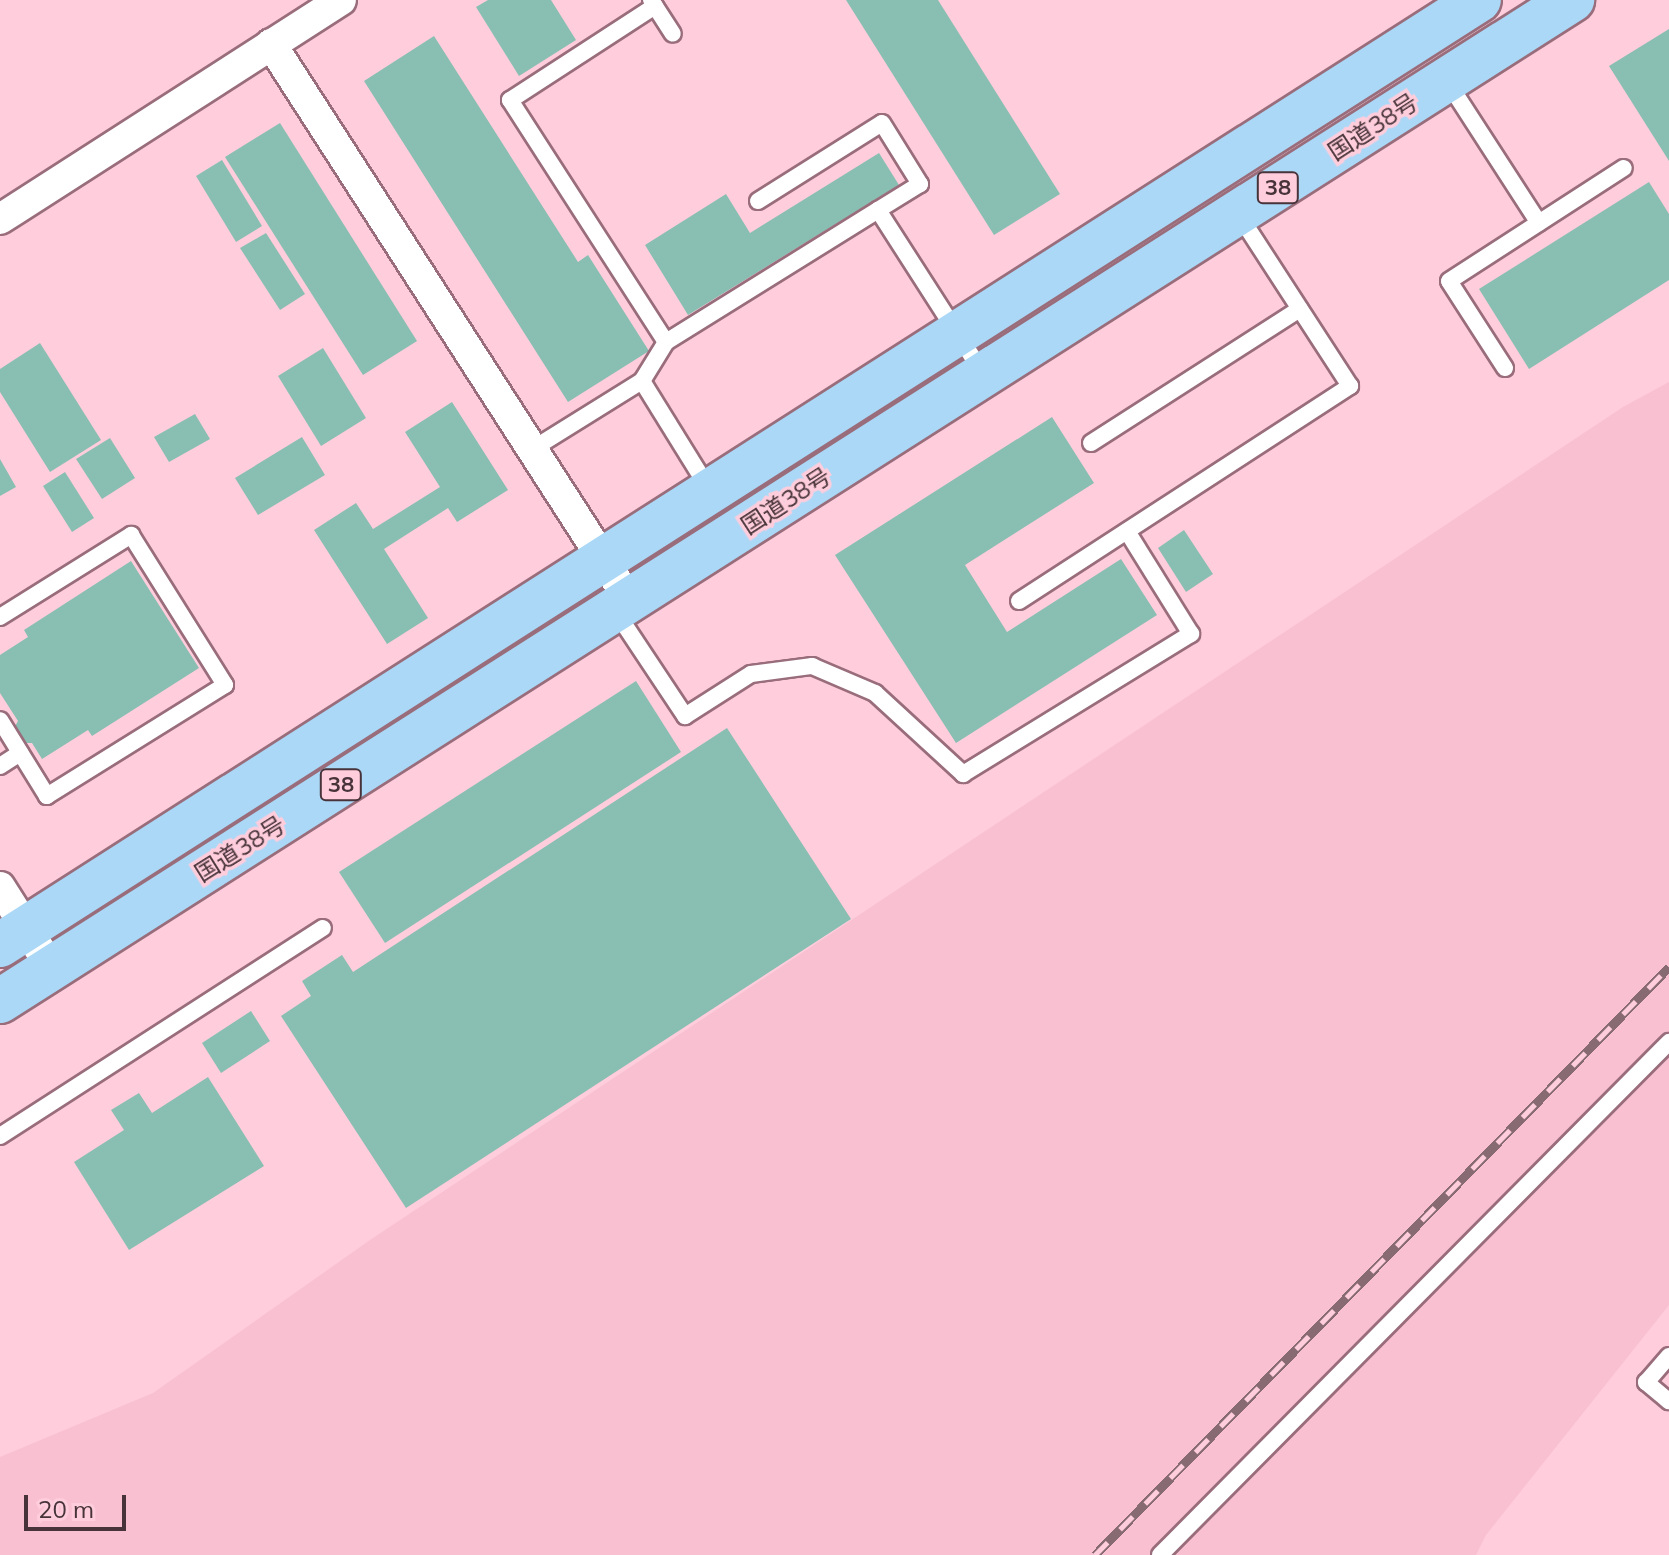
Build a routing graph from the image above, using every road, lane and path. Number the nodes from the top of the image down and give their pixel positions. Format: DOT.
graph roads {
  1 [pos="341,0"];
  2 [pos="1479,0"];
  3 [pos="1572,0"];
  4 [pos="653,3"];
  5 [pos="673,34"];
  6 [pos="271,44"];
  7 [pos="1446,80"];
  8 [pos="1624,168"];
  9 [pos="758,201"];
  10 [pos="878,210"];
  11 [pos="1238,213"];
  12 [pos="0,219"];
  13 [pos="1539,223"];
  14 [pos="1300,309"];
  15 [pos="957,334"];
  16 [pos="666,342"];
  17 [pos="1505,368"];
  18 [pos="984,375"];
  19 [pos="642,381"];
  20 [pos="1091,443"];
  21 [pos="531,450"];
  22 [pos="709,489"];
  23 [pos="1127,531"];
  24 [pos="601,557"];
  25 [pos="1019,601"];
  26 [pos="622,606"];
  27 [pos="0,617"];
  28 [pos="0,720"];
  29 [pos="20,753"];
  30 [pos="0,766"];
  31 [pos="0,887"];
  32 [pos="323,928"];
  33 [pos="13,937"];
  34 [pos="52,969"];
  35 [pos="0,1001"];
  36 [pos="1669,1042"];
  37 [pos="0,1136"];
  38 [pos="1669,1356"];
  39 [pos="1669,1401"];
  40 [pos="1160,1555"];
  1 -- 6 [label="street"];
  2 -- 15 [label="highway, 国道38号 / 38"];
  3 -- 7 [label="highway, 国道38号 / 38"];
  4 -- 5 [label="lane"];
  4 -- 16 [label="lane"];
  6 -- 12 [label="street"];
  6 -- 21 [label="street"];
  7 -- 11 [label="highway, 国道38号 / 38"];
  7 -- 13 [label="lane"];
  8 -- 13 [label="lane"];
  9 -- 10 [label="lane"];
  10 -- 15 [label="lane"];
  10 -- 16 [label="lane"];
  11 -- 14 [label="lane"];
  11 -- 18 [label="highway, 国道38号 / 38"];
  13 -- 17 [label="lane"];
  14 -- 20 [label="lane"];
  14 -- 23 [label="lane"];
  15 -- 18 [label="lane"];
  15 -- 22 [label="highway, 国道38号 / 38"];
  16 -- 19 [label="lane"];
  18 -- 26 [label="highway, 国道38号 / 38"];
  19 -- 21 [label="lane"];
  19 -- 22 [label="lane"];
  21 -- 24 [label="street"];
  22 -- 24 [label="highway, 国道38号 / 38"];
  23 -- 25 [label="lane"];
  23 -- 26 [label="lane"];
  24 -- 26 [label="street"];
  24 -- 33 [label="highway, 国道38号 / 38"];
  26 -- 34 [label="highway, 国道38号 / 38"];
  27 -- 29 [label="lane"];
  28 -- 29 [label="lane"];
  29 -- 30 [label="lane"];
  31 -- 33 [label="street"];
  32 -- 37 [label="lane"];
  33 -- 34 [label="street"];
  34 -- 35 [label="highway, 国道38号 / 38"];
  36 -- 40 [label="lane"];
  38 -- 39 [label="lane"];
}
